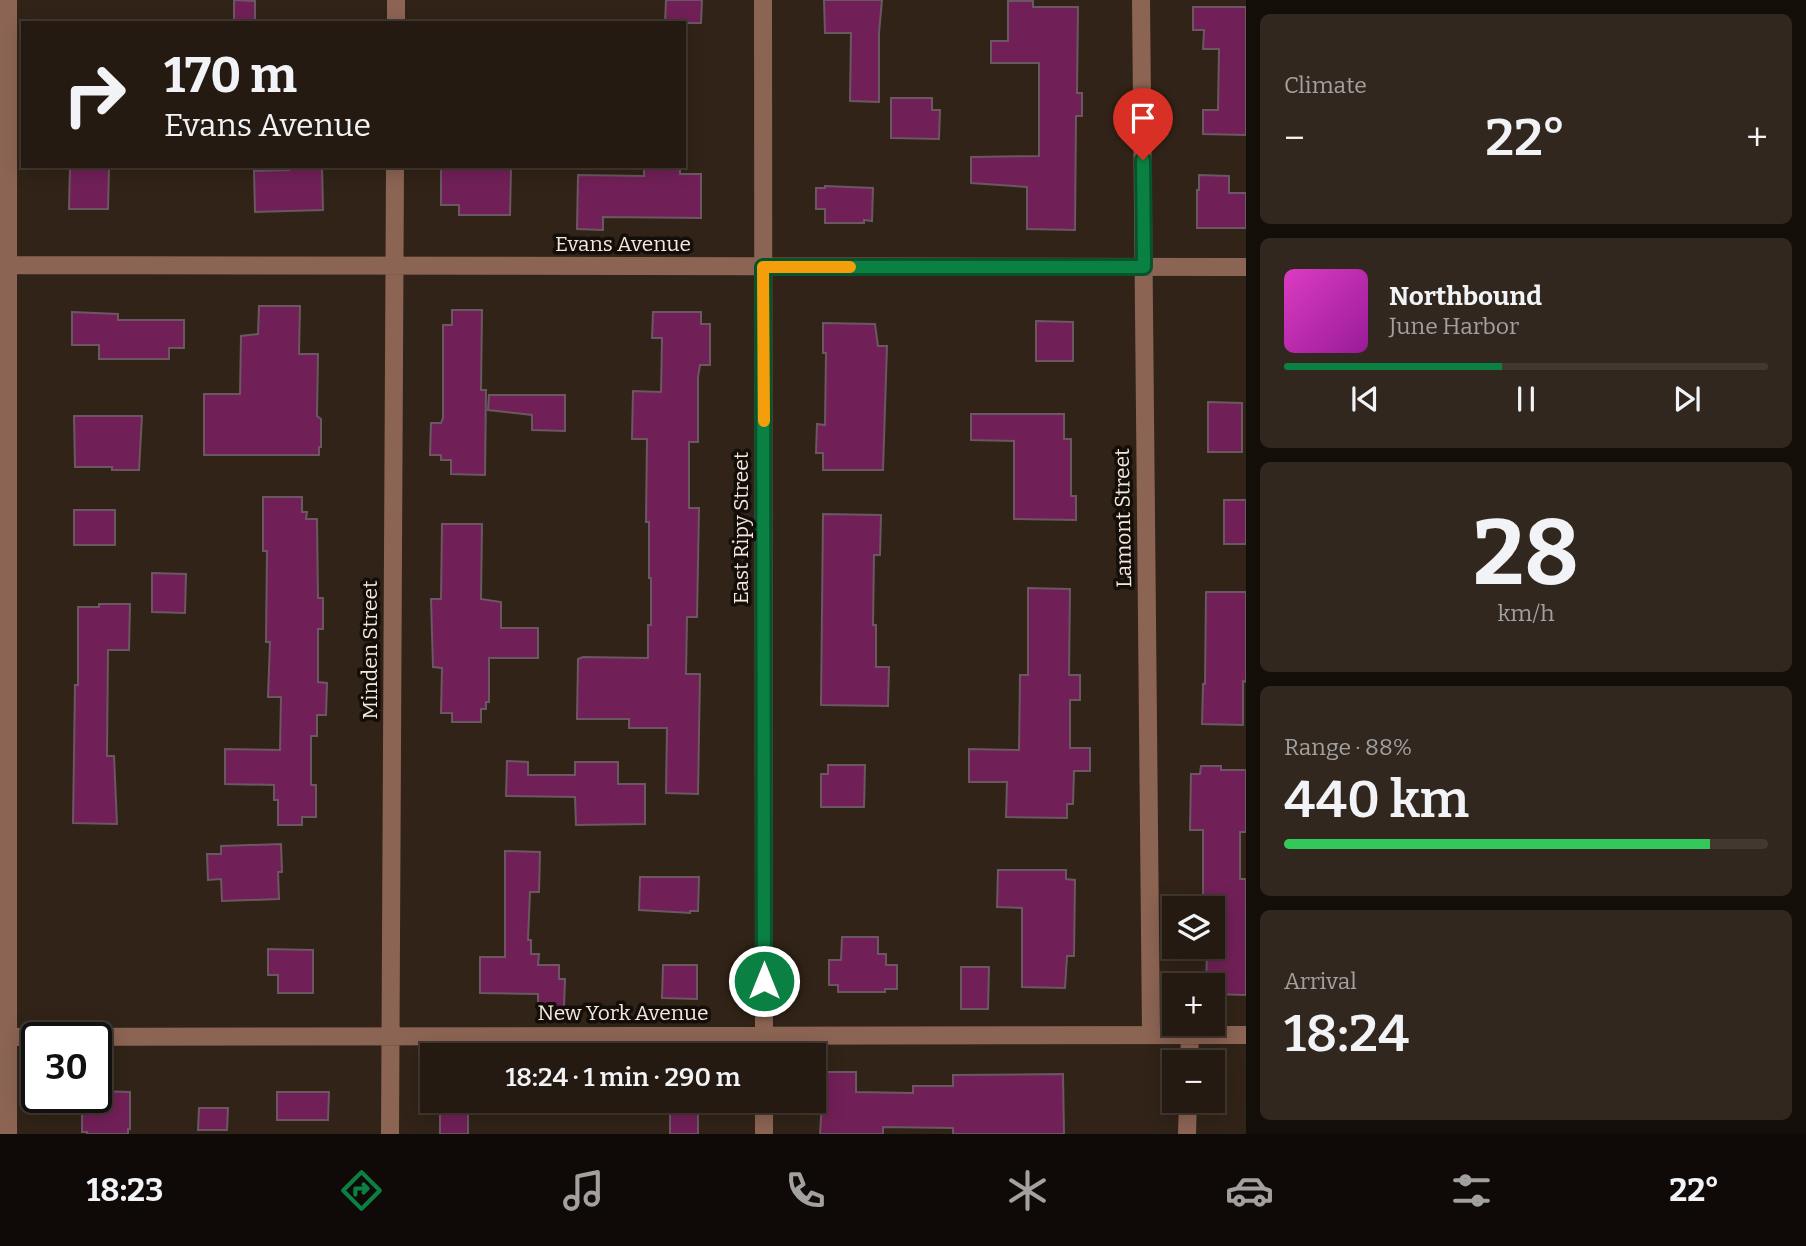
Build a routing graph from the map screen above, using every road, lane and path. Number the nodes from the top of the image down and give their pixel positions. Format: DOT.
graph roads {
  1 [pos="8,0"];
  2 [pos="396,0"];
  3 [pos="763,0"];
  4 [pos="1141,0"];
  5 [pos="396,21"];
  6 [pos="395,168"];
  7 [pos="4,265"];
  8 [pos="395,266"];
  9 [pos="763,267"];
  10 [pos="1144,267"];
  11 [pos="1246,267"];
  12 [pos="1151,1035"];
  13 [pos="1162,1035"];
  14 [pos="1225,1035"];
  15 [pos="1246,1035"];
  16 [pos="390,1036"];
  17 [pos="764,1036"];
  18 [pos="4,1037"];
  19 [pos="764,1043"];
  20 [pos="764,1113"];
  21 [pos="1188,1113"];
  22 [pos="8,1134"];
  23 [pos="390,1134"];
  24 [pos="765,1134"];
  25 [pos="1187,1134"];
  1 -- 7 [label="street"];
  2 -- 5 [label="street"];
  3 -- 9 [label="street, East Ripy Street"];
  4 -- 10 [label="street, Lamont Street"];
  6 -- 8 [label="street, Minden Street"];
  7 -- 8 [label="street, Evans Avenue"];
  7 -- 18 [label="street"];
  8 -- 9 [label="street, Evans Avenue"];
  8 -- 16 [label="street, Minden Street"];
  9 -- 10 [label="street, Evans Avenue"];
  9 -- 17 [label="street, East Ripy Street"];
  10 -- 11 [label="street, Evans Avenue"];
  10 -- 12 [label="street, Lamont Street"];
  12 -- 13 [label="street, New York Avenue"];
  12 -- 17 [label="street, New York Avenue"];
  14 -- 15 [label="street, New York Avenue"];
  16 -- 17 [label="street, New York Avenue"];
  16 -- 18 [label="street, New York Avenue"];
  16 -- 23 [label="street, Minden Street"];
  17 -- 19 [label="street, East Ripy Street"];
  18 -- 22 [label="street"];
  20 -- 24 [label="street"];
  21 -- 25 [label="street"];
}
